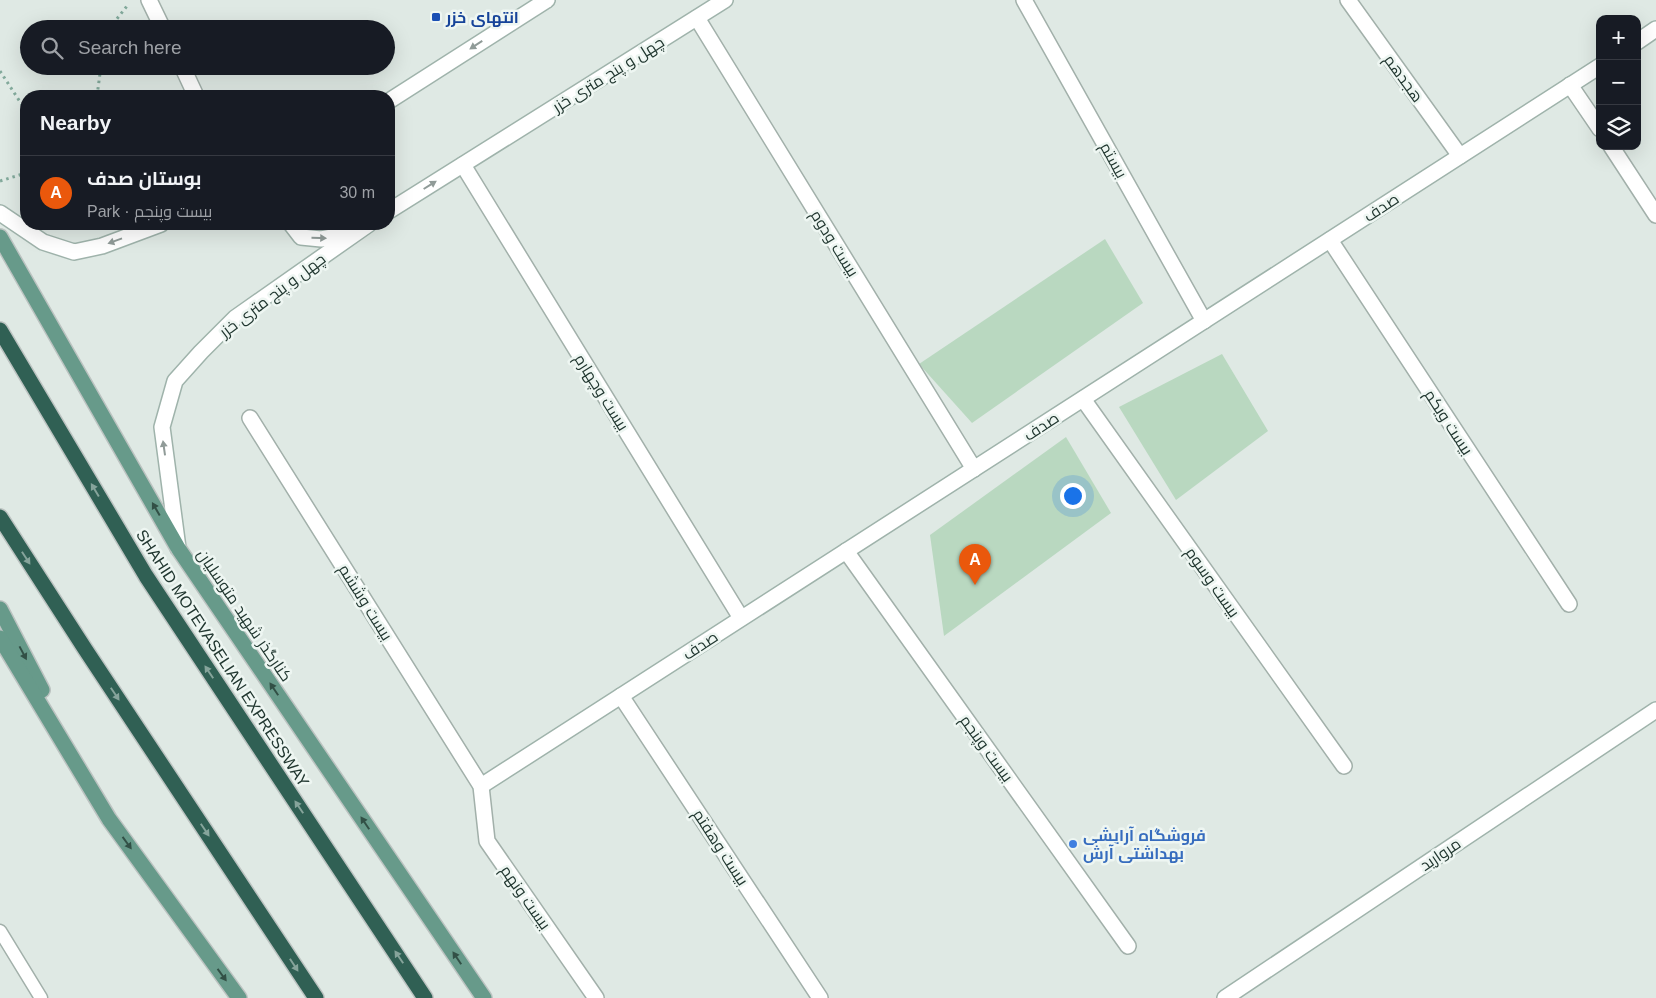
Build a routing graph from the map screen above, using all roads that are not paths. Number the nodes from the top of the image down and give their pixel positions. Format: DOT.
graph roads {
  1 [pos="150,0"];
  2 [pos="725,0"];
  3 [pos="1024,0"];
  4 [pos="1348,0"];
  5 [pos="541,2"];
  6 [pos="697,18"];
  7 [pos="159,20"];
  8 [pos="1656,29"];
  9 [pos="1641,39"];
  10 [pos="1596,69"];
  11 [pos="186,75"];
  12 [pos="1570,85"];
  13 [pos="193,90"];
  14 [pos="395,97"];
  15 [pos="1596,123"];
  16 [pos="1614,150"];
  17 [pos="1460,156"];
  18 [pos="462,165"];
  19 [pos="395,207"];
  20 [pos="0,213"];
  21 [pos="1656,216"];
  22 [pos="20,227"];
  23 [pos="25,230"];
  24 [pos="145,230"];
  25 [pos="295,230"];
  26 [pos="359,230"];
  27 [pos="353,234"];
  28 [pos="0,237"];
  29 [pos="1330,240"];
  30 [pos="1204,320"];
  31 [pos="0,330"];
  32 [pos="1082,399"];
  33 [pos="250,418"];
  34 [pos="974,469"];
  35 [pos="0,517"];
  36 [pos="178,548"];
  37 [pos="846,551"];
  38 [pos="1569,604"];
  39 [pos="0,609"];
  40 [pos="741,618"];
  41 [pos="0,638"];
  42 [pos="621,696"];
  43 [pos="1656,710"];
  44 [pos="1344,766"];
  45 [pos="482,786"];
  46 [pos="109,818"];
  47 [pos="0,931"];
  48 [pos="1128,946"];
  49 [pos="40,998"];
  50 [pos="239,998"];
  51 [pos="316,998"];
  52 [pos="425,998"];
  53 [pos="484,998"];
  54 [pos="596,998"];
  55 [pos="820,998"];
  56 [pos="1225,998"];
  1 -- 7 [label="street"];
  2 -- 6 [label="street, چهل و پنج متری خزر"];
  3 -- 30 [label="street, بیستم"];
  4 -- 17 [label="street, هجدهم"];
  5 -- 14 [label="street, one-way"];
  6 -- 18 [label="street, چهل و پنج متری خزر"];
  6 -- 34 [label="street, بیست ودوم"];
  8 -- 9 [label="street"];
  10 -- 12 [label="street, صدف"];
  11 -- 13 [label="street"];
  12 -- 15 [label="street"];
  12 -- 17 [label="street, صدف"];
  16 -- 21 [label="street"];
  17 -- 29 [label="street, صدف"];
  19 -- 18 [label="street, چهل و پنج متری خزر, one-way"];
  18 -- 40 [label="street, بیست وچهارم"];
  22 -- 20 [label="street, one-way"];
  24 -- 23 [label="street, one-way"];
  25 -- 27 [label="street, one-way"];
  26 -- 27 [label="street, چهل و پنج متری خزر"];
  36 -- 27 [label="street, چهل و پنج متری خزر, one-way"];
  36 -- 28 [label="main road, کنارگذر شهید متوسلیان, one-way"];
  29 -- 30 [label="street, صدف"];
  29 -- 38 [label="street, بیست ویکم"];
  30 -- 32 [label="street, صدف"];
  52 -- 31 [label="highway, SHAHID MOTEVASELIAN EXPRESSWAY, one-way"];
  32 -- 34 [label="street, صدف"];
  32 -- 44 [label="street, بیست وسوم"];
  33 -- 45 [label="street, بیست وششم"];
  34 -- 37 [label="street, صدف"];
  35 -- 51 [label="highway, one-way"];
  53 -- 36 [label="main road, کنارگذر شهید متوسلیان, one-way"];
  37 -- 40 [label="street, صدف"];
  37 -- 48 [label="street, بیست وپنجم"];
  39 -- 46 [label="main road, one-way"];
  40 -- 42 [label="street, صدف"];
  41 -- 46 [label="main road"];
  42 -- 45 [label="street, صدف"];
  42 -- 55 [label="street, بیست وهفتم"];
  43 -- 56 [label="street, مروارید"];
  45 -- 54 [label="street, بیست ونهم"];
  46 -- 50 [label="main road, one-way"];
  47 -- 49 [label="lane"];
}
